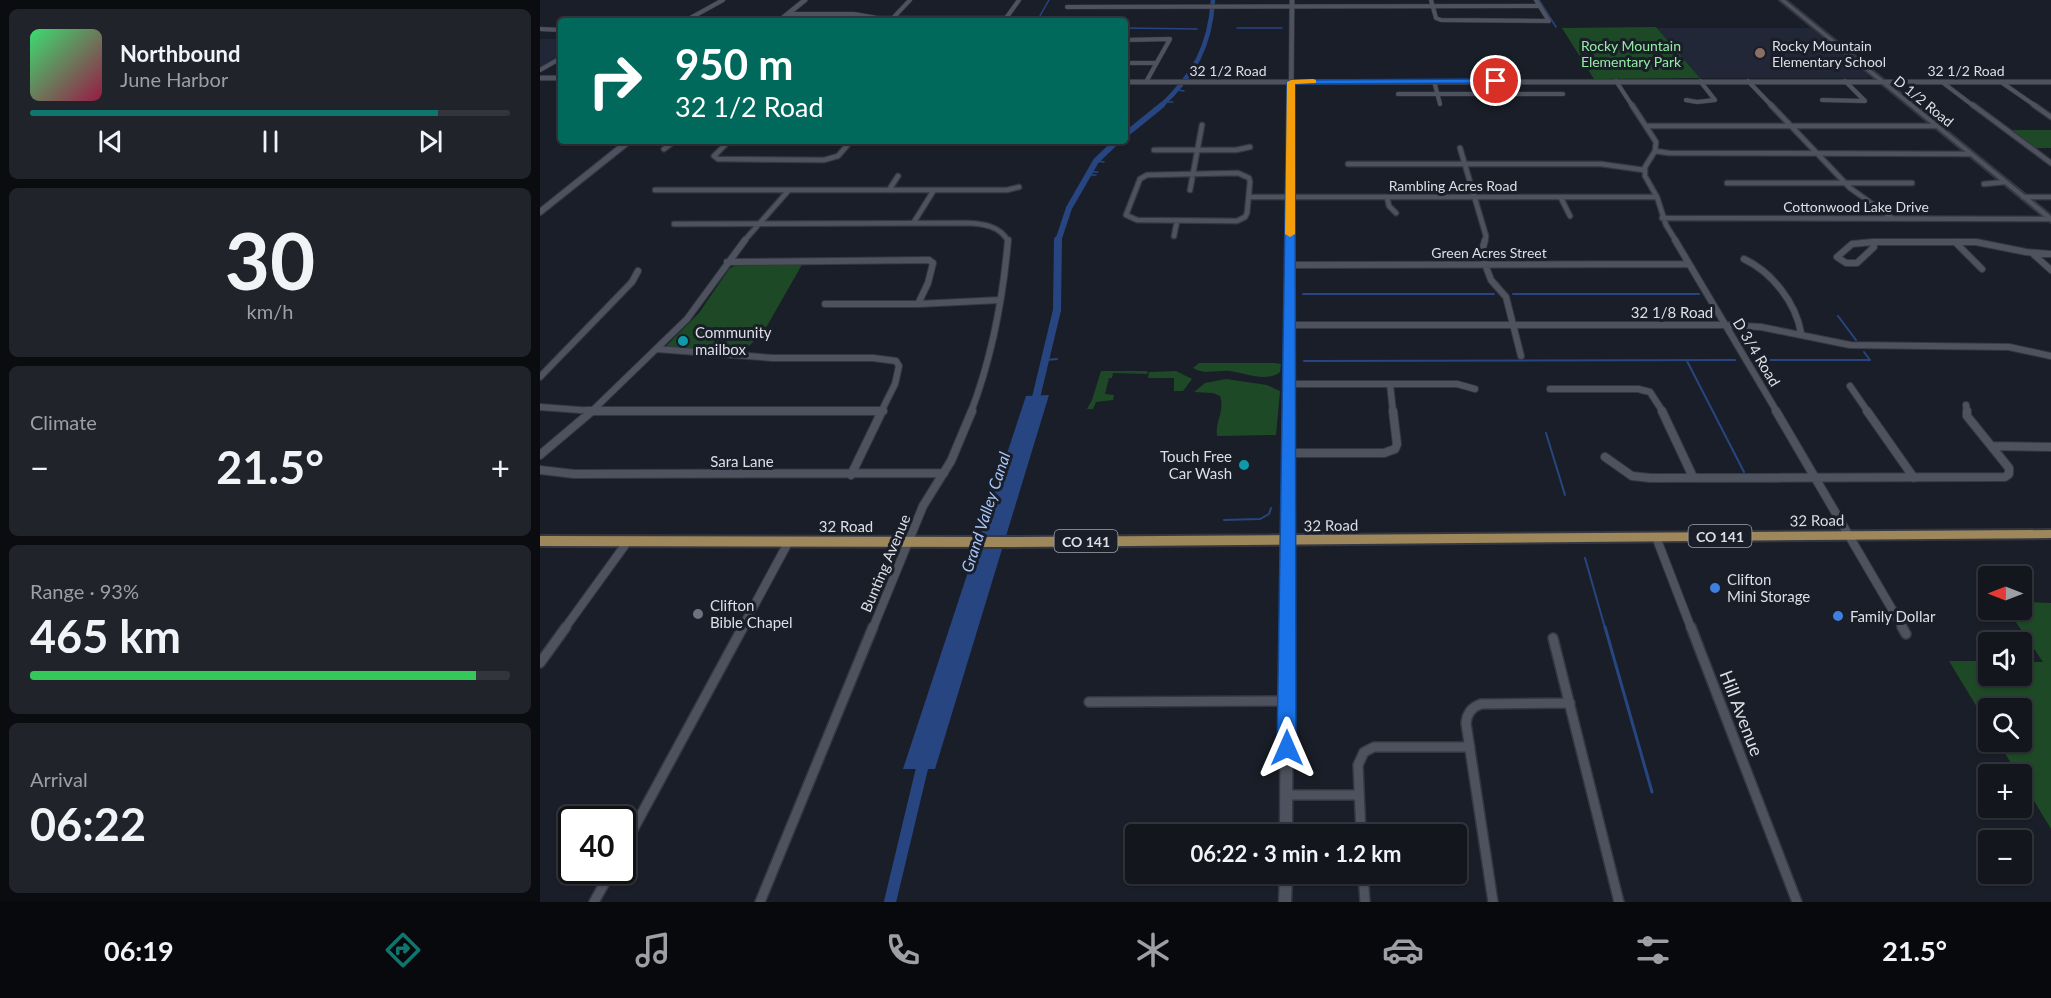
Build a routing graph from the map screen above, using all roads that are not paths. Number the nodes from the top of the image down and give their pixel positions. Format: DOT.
graph roads {
  1 [pos="723,0"];
  2 [pos="805,0"];
  3 [pos="910,0"];
  4 [pos="1019,0"];
  5 [pos="1071,0"];
  6 [pos="1195,0"];
  7 [pos="1292,0"];
  8 [pos="1328,0"];
  9 [pos="1380,0"];
  10 [pos="1431,0"];
  11 [pos="1536,0"];
  12 [pos="1782,0"];
  13 [pos="1434,6"];
  14 [pos="1540,6"];
  15 [pos="1193,7"];
  16 [pos="1203,7"];
  17 [pos="1220,7"];
  18 [pos="1292,8"];
  19 [pos="1327,8"];
  20 [pos="1380,8"];
  21 [pos="788,14"];
  22 [pos="841,14"];
  23 [pos="690,18"];
  24 [pos="783,18"];
  25 [pos="835,18"];
  26 [pos="893,18"];
  27 [pos="1006,18"];
  28 [pos="540,29"];
  29 [pos="558,30"];
  30 [pos="1128,40"];
  31 [pos="558,60"];
  32 [pos="1128,63"];
  33 [pos="1155,63"];
  34 [pos="540,70"];
  35 [pos="540,78"];
  36 [pos="558,78"];
  37 [pos="1434,81"];
  38 [pos="1616,81"];
  39 [pos="1700,81"];
  40 [pos="1748,81"];
  41 [pos="1845,81"];
  42 [pos="1881,81"];
  43 [pos="1128,82"];
  44 [pos="1146,82"];
  45 [pos="1291,82"];
  46 [pos="1942,82"];
  47 [pos="2001,82"];
  48 [pos="2051,82"];
  49 [pos="1398,94"];
  50 [pos="1438,94"];
  51 [pos="1563,94"];
  52 [pos="1686,100"];
  53 [pos="1822,100"];
  54 [pos="1440,104"];
  55 [pos="2051,117"];
  56 [pos="1202,125"];
  57 [pos="1646,126"];
  58 [pos="1791,126"];
  59 [pos="1936,126"];
  60 [pos="625,144"];
  61 [pos="671,144"];
  62 [pos="726,144"];
  63 [pos="849,144"];
  64 [pos="1250,147"];
  65 [pos="1460,148"];
  66 [pos="664,149"];
  67 [pos="1154,150"];
  68 [pos="1197,150"];
  69 [pos="1655,151"];
  70 [pos="1817,153"];
  71 [pos="1970,153"];
  72 [pos="2051,163"];
  73 [pos="1348,164"];
  74 [pos="1464,164"];
  75 [pos="1644,170"];
  76 [pos="1193,174"];
  77 [pos="898,177"];
  78 [pos="2005,182"];
  79 [pos="1728,183"];
  80 [pos="1845,183"];
  81 [pos="1912,183"];
  82 [pos="1984,183"];
  83 [pos="1019,187"];
  84 [pos="655,190"];
  85 [pos="789,190"];
  86 [pos="889,190"];
  87 [pos="934,190"];
  88 [pos="1190,190"];
  89 [pos="1249,197"];
  90 [pos="1291,197"];
  91 [pos="1387,197"];
  92 [pos="1475,197"];
  93 [pos="1657,197"];
  94 [pos="2023,197"];
  95 [pos="2051,197"];
  96 [pos="1562,198"];
  97 [pos="540,212"];
  98 [pos="1396,213"];
  99 [pos="1570,216"];
  100 [pos="1662,218"];
  101 [pos="1892,218"];
  102 [pos="2050,220"];
  103 [pos="1177,221"];
  104 [pos="914,222"];
  105 [pos="674,224"];
  106 [pos="759,224"];
  107 [pos="1174,236"];
  108 [pos="1873,242"];
  109 [pos="1955,242"];
  110 [pos="2032,253"];
  111 [pos="2051,254"];
  112 [pos="1744,259"];
  113 [pos="727,262"];
  114 [pos="1485,264"];
  115 [pos="1689,264"];
  116 [pos="1289,265"];
  117 [pos="1982,269"];
  118 [pos="2051,270"];
  119 [pos="638,271"];
  120 [pos="1000,300"];
  121 [pos="825,304"];
  122 [pos="918,304"];
  123 [pos="1290,325"];
  124 [pos="1725,325"];
  125 [pos="1514,326"];
  126 [pos="1801,333"];
  127 [pos="657,349"];
  128 [pos="1521,356"];
  129 [pos="2051,356"];
  130 [pos="540,377"];
  131 [pos="1290,384"];
  132 [pos="1390,384"];
  133 [pos="1850,386"];
  134 [pos="1475,389"];
  135 [pos="1550,389"];
  136 [pos="1966,405"];
  137 [pos="540,407"];
  138 [pos="592,411"];
  139 [pos="883,411"];
  140 [pos="1992,447"];
  141 [pos="2051,447"];
  142 [pos="1289,453"];
  143 [pos="540,455"];
  144 [pos="1605,457"];
  145 [pos="540,470"];
  146 [pos="944,473"];
  147 [pos="850,474"];
  148 [pos="1693,477"];
  149 [pos="1816,478"];
  150 [pos="1914,478"];
  151 [pos="1850,534"];
  152 [pos="2051,534"];
  153 [pos="1656,537"];
  154 [pos="1289,540"];
  155 [pos="540,541"];
  156 [pos="628,541"];
  157 [pos="789,541"];
  158 [pos="908,542"];
  159 [pos="1906,634"];
  160 [pos="1553,638"];
  161 [pos="540,663"];
  162 [pos="1287,701"];
  163 [pos="1089,702"];
  164 [pos="1570,703"];
  165 [pos="1470,747"];
  166 [pos="1286,795"];
  167 [pos="1359,795"];
  168 [pos="636,824"];
  169 [pos="1286,824"];
  170 [pos="1360,824"];
  171 [pos="604,884"];
  172 [pos="1286,884"];
  173 [pos="1364,884"];
  174 [pos="594,902"];
  175 [pos="760,902"];
  176 [pos="1285,902"];
  177 [pos="1365,902"];
  178 [pos="1493,902"];
  179 [pos="1619,902"];
  180 [pos="1797,902"];
  1 -- 23 [label="street"];
  2 -- 21 [label="street"];
  3 -- 26 [label="street"];
  4 -- 27 [label="street"];
  5 -- 15 [label="street"];
  6 -- 15 [label="street"];
  7 -- 18 [label="street"];
  8 -- 19 [label="street"];
  9 -- 20 [label="street"];
  10 -- 13 [label="street"];
  11 -- 14 [label="street"];
  12 -- 42 [label="main road, D 1/2 Road"];
  13 -- 14 [label="street"];
  13 -- 14 [label="street"];
  13 -- 20 [label="street"];
  15 -- 16 [label="street"];
  16 -- 17 [label="street"];
  17 -- 18 [label="street"];
  18 -- 19 [label="street"];
  18 -- 45 [label="street"];
  19 -- 20 [label="street"];
  21 -- 22 [label="street"];
  21 -- 24 [label="street"];
  22 -- 25 [label="street"];
  22 -- 26 [label="street"];
  28 -- 29 [label="street"];
  30 -- 33 [label="street"];
  31 -- 34 [label="street"];
  32 -- 33 [label="street"];
  33 -- 44 [label="street"];
  35 -- 36 [label="street"];
  37 -- 38 [label="street, 32 1/2 Road"];
  37 -- 45 [label="street, 32 1/2 Road"];
  37 -- 50 [label="street"];
  38 -- 39 [label="street, 32 1/2 Road"];
  38 -- 57 [label="street"];
  39 -- 40 [label="street, 32 1/2 Road"];
  39 -- 52 [label="street"];
  40 -- 41 [label="street, 32 1/2 Road"];
  40 -- 58 [label="street"];
  41 -- 42 [label="street, 32 1/2 Road"];
  41 -- 53 [label="street"];
  42 -- 46 [label="street, 32 1/2 Road"];
  42 -- 59 [label="main road, D 1/2 Road"];
  43 -- 44 [label="street, 32 1/2 Road"];
  44 -- 45 [label="street, 32 1/2 Road"];
  45 -- 90 [label="street"];
  46 -- 47 [label="street, 32 1/2 Road"];
  46 -- 72 [label="street"];
  47 -- 48 [label="street, 32 1/2 Road"];
  47 -- 55 [label="street"];
  49 -- 50 [label="street"];
  50 -- 51 [label="street"];
  50 -- 54 [label="street"];
  56 -- 68 [label="street"];
  57 -- 58 [label="street"];
  57 -- 69 [label="street"];
  58 -- 59 [label="street"];
  58 -- 70 [label="street"];
  59 -- 71 [label="main road, D 1/2 Road"];
  60 -- 97 [label="street"];
  61 -- 66 [label="street"];
  62 -- 63 [label="street"];
  64 -- 68 [label="street"];
  65 -- 74 [label="street"];
  67 -- 68 [label="street"];
  68 -- 76 [label="street"];
  69 -- 70 [label="street"];
  69 -- 75 [label="street"];
  70 -- 71 [label="street"];
  70 -- 80 [label="street"];
  71 -- 78 [label="main road, D 1/2 Road"];
  73 -- 74 [label="street"];
  74 -- 75 [label="street"];
  74 -- 92 [label="street"];
  75 -- 93 [label="street, D 3/4 Road"];
  76 -- 88 [label="street"];
  76 -- 89 [label="street"];
  76 -- 103 [label="street"];
  77 -- 86 [label="street"];
  78 -- 82 [label="street"];
  78 -- 94 [label="main road, D 1/2 Road"];
  79 -- 80 [label="street"];
  80 -- 81 [label="street"];
  80 -- 101 [label="street"];
  83 -- 87 [label="street"];
  84 -- 85 [label="street"];
  85 -- 86 [label="street"];
  85 -- 106 [label="street"];
  86 -- 87 [label="street"];
  87 -- 104 [label="street"];
  89 -- 90 [label="street, Rambling Acres Road"];
  89 -- 103 [label="street"];
  90 -- 91 [label="street, Rambling Acres Road"];
  90 -- 116 [label="street"];
  91 -- 92 [label="street, Rambling Acres Road"];
  91 -- 98 [label="street"];
  92 -- 96 [label="street, Rambling Acres Road"];
  92 -- 114 [label="street"];
  93 -- 96 [label="street, Rambling Acres Road"];
  93 -- 100 [label="street, D 3/4 Road"];
  94 -- 95 [label="street"];
  94 -- 102 [label="main road, D 1/2 Road"];
  96 -- 99 [label="street"];
  100 -- 101 [label="street, Cottonwood Lake Drive"];
  100 -- 115 [label="street, D 3/4 Road"];
  101 -- 102 [label="street, Cottonwood Lake Drive"];
  103 -- 107 [label="street"];
  104 -- 106 [label="street"];
  104 -- 120 [label="street, Bunting Avenue"];
  105 -- 106 [label="street"];
  106 -- 113 [label="street"];
  108 -- 108 [label="street"];
  108 -- 109 [label="street"];
  109 -- 110 [label="street"];
  109 -- 117 [label="street"];
  110 -- 111 [label="street"];
  110 -- 118 [label="street"];
  112 -- 126 [label="street"];
  113 -- 122 [label="street"];
  113 -- 127 [label="street"];
  114 -- 115 [label="street, Green Acres Street"];
  114 -- 116 [label="street, Green Acres Street"];
  114 -- 125 [label="street"];
  115 -- 124 [label="street, D 3/4 Road"];
  116 -- 123 [label="street"];
  119 -- 130 [label="street"];
  120 -- 122 [label="street"];
  120 -- 146 [label="street, Bunting Avenue"];
  121 -- 122 [label="street"];
  123 -- 125 [label="street, 32 1/8 Road"];
  123 -- 131 [label="street"];
  124 -- 125 [label="street, 32 1/8 Road"];
  124 -- 126 [label="street, 32 1/8 Road"];
  124 -- 149 [label="street, D 3/4 Road"];
  125 -- 128 [label="street"];
  126 -- 129 [label="street, 32 1/8 Road"];
  127 -- 138 [label="street"];
  127 -- 139 [label="street"];
  131 -- 132 [label="street"];
  131 -- 142 [label="street"];
  132 -- 134 [label="street"];
  132 -- 142 [label="street"];
  133 -- 150 [label="street"];
  135 -- 148 [label="street"];
  136 -- 140 [label="street"];
  137 -- 138 [label="street"];
  138 -- 139 [label="street"];
  138 -- 143 [label="street"];
  139 -- 147 [label="street"];
  140 -- 141 [label="street"];
  140 -- 150 [label="street"];
  142 -- 154 [label="street"];
  144 -- 148 [label="street"];
  145 -- 147 [label="street, Sara Lane"];
  146 -- 147 [label="street, Sara Lane"];
  146 -- 158 [label="street, Bunting Avenue"];
  148 -- 149 [label="street"];
  149 -- 150 [label="street"];
  149 -- 151 [label="street, D 3/4 Road"];
  151 -- 152 [label="main road, 32 Road / CO 141"];
  151 -- 153 [label="main road, 32 Road / CO 141"];
  151 -- 159 [label="street, D 3/4 Road"];
  153 -- 154 [label="main road, 32 Road / CO 141"];
  153 -- 180 [label="street, Hill Avenue"];
  154 -- 158 [label="main road, 32 Road / CO 141"];
  154 -- 162 [label="street"];
  155 -- 156 [label="main road, 32 Road / CO 141"];
  156 -- 157 [label="main road, 32 Road / CO 141"];
  156 -- 161 [label="street"];
  157 -- 158 [label="main road, 32 Road / CO 141"];
  157 -- 168 [label="street"];
  158 -- 175 [label="street, Bunting Avenue"];
  160 -- 164 [label="street"];
  162 -- 163 [label="street"];
  162 -- 166 [label="street"];
  164 -- 165 [label="street"];
  164 -- 179 [label="street"];
  165 -- 167 [label="street"];
  165 -- 178 [label="street"];
  166 -- 167 [label="street"];
  166 -- 169 [label="street"];
  167 -- 170 [label="street"];
  171 -- 174 [label="street"];
  172 -- 176 [label="street"];
  173 -- 177 [label="street"];
}
